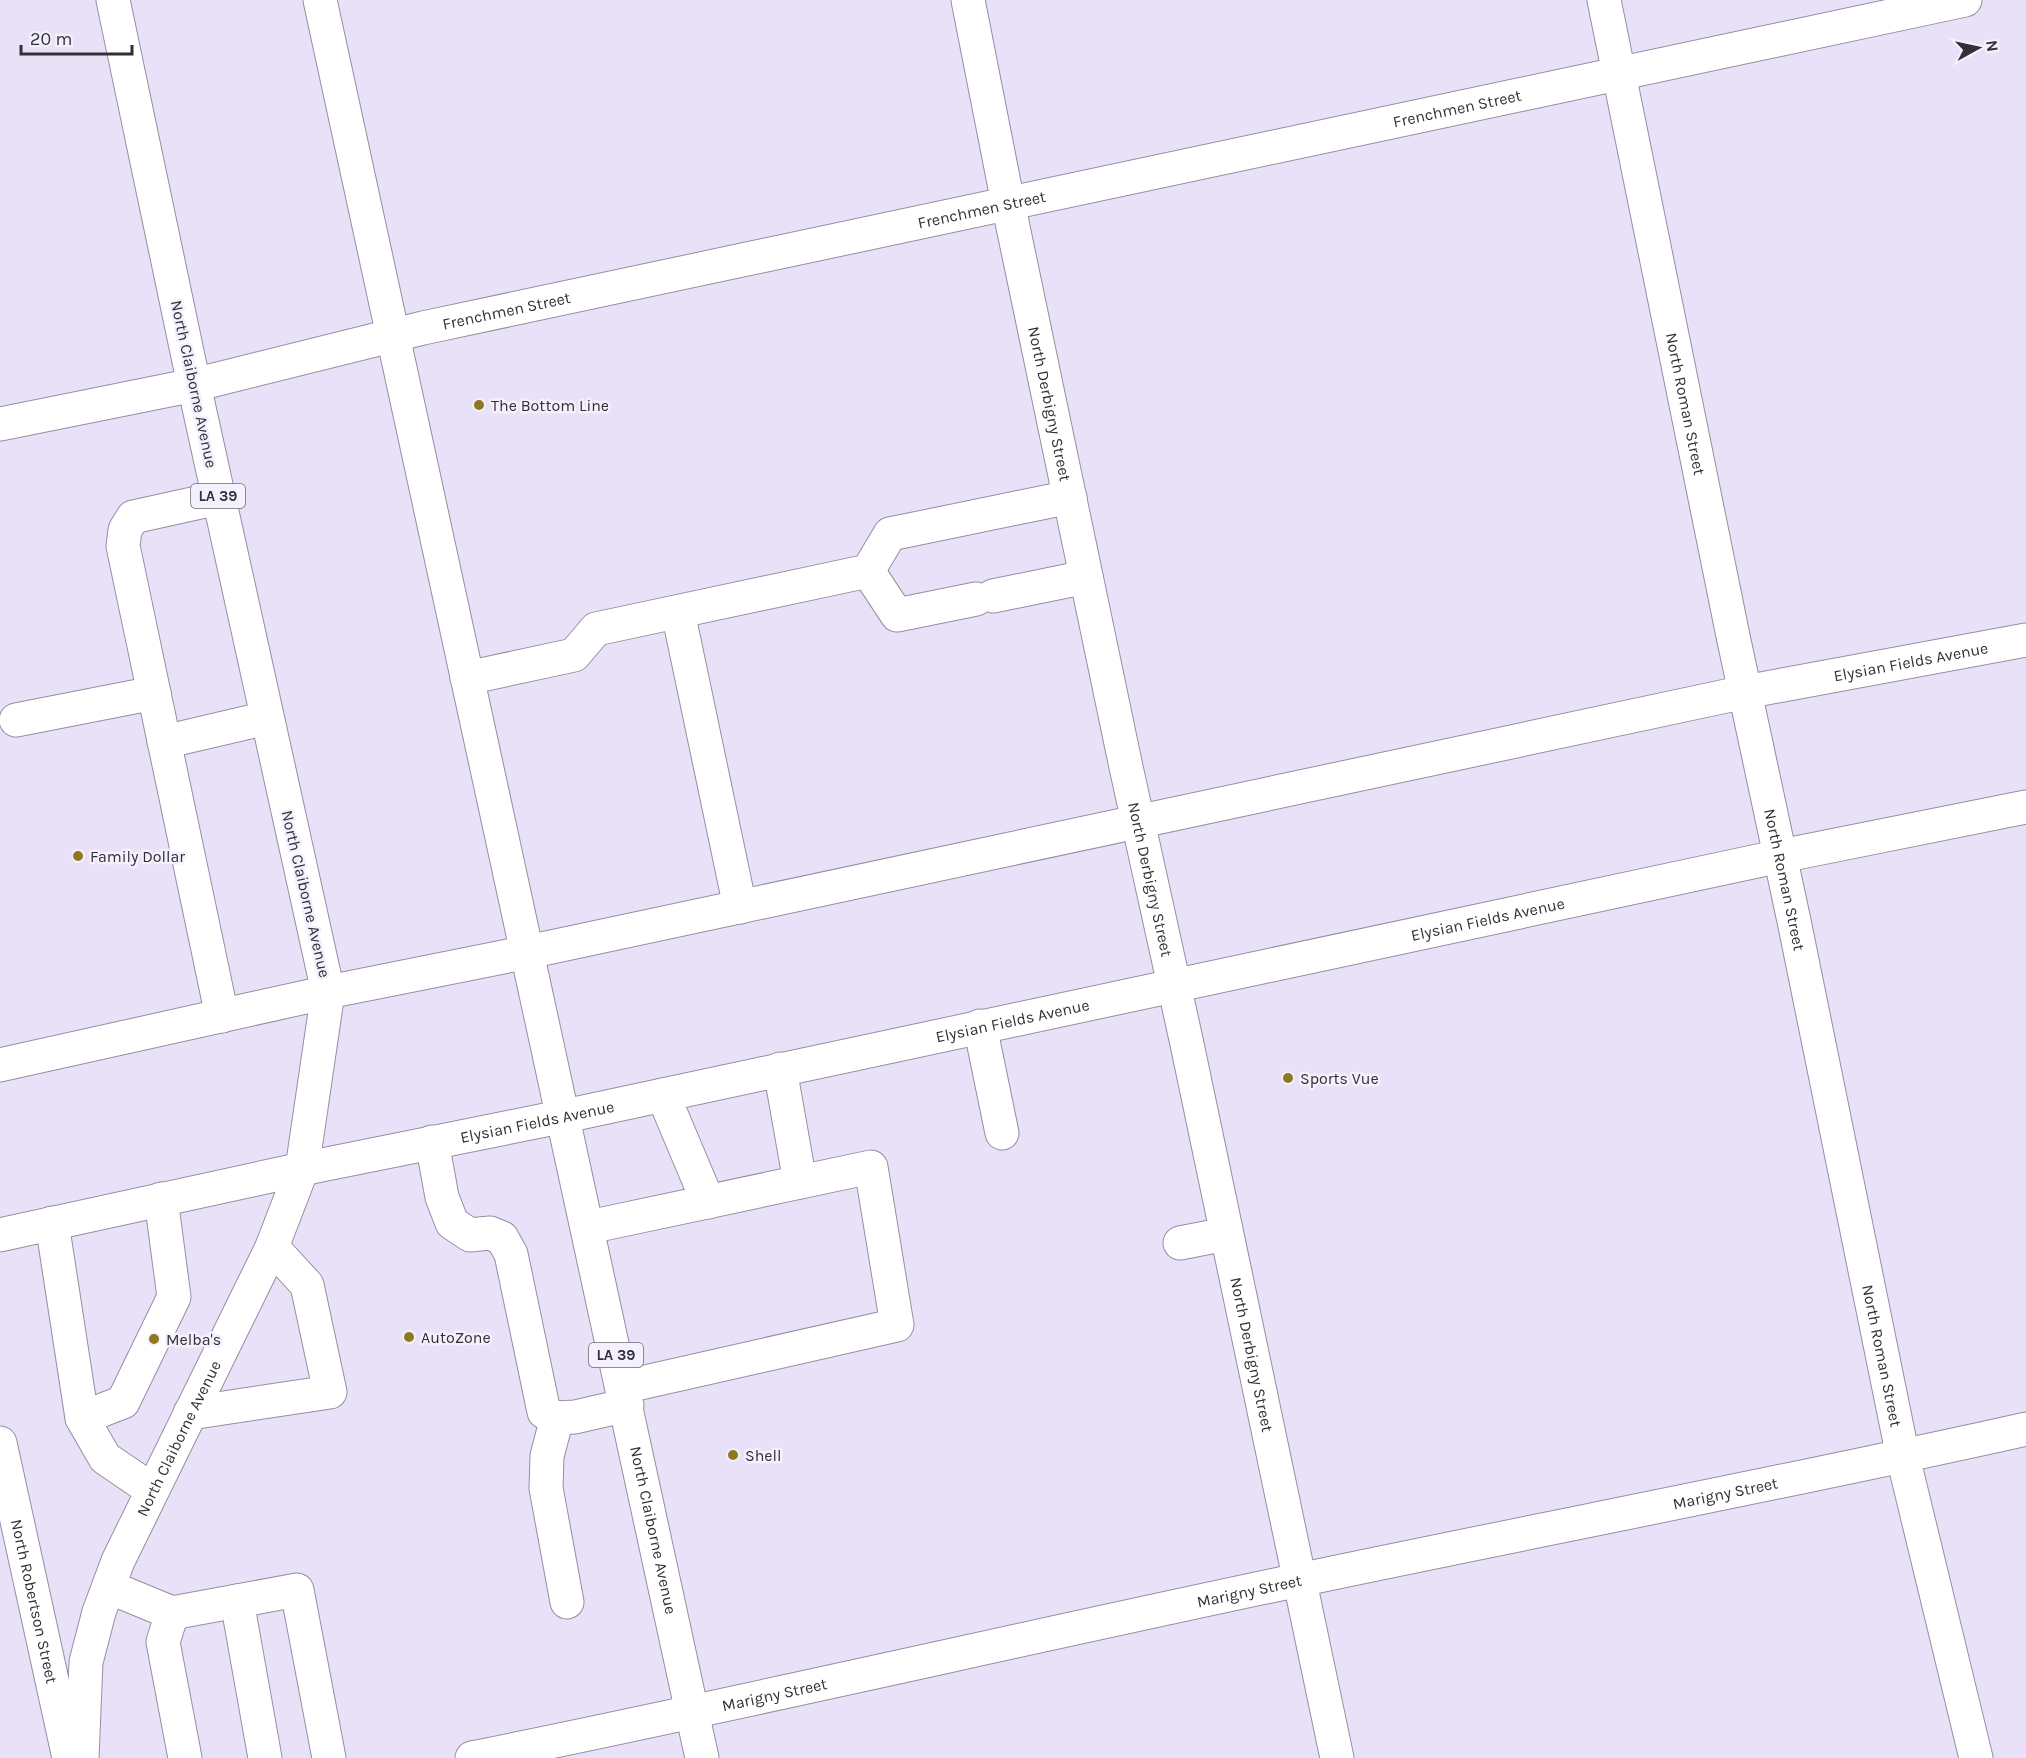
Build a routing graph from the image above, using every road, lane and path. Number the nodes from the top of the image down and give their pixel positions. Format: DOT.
graph roads {
  1 [pos="113,0"];
  2 [pos="320,0"];
  3 [pos="968,0"];
  4 [pos="1604,0"];
  5 [pos="1965,0"];
  6 [pos="1620,73"];
  7 [pos="1008,203"];
  8 [pos="390,335"];
  9 [pos="194,385"];
  10 [pos="0,424"];
  11 [pos="1070,497"];
  12 [pos="219,498"];
  13 [pos="868,572"];
  14 [pos="1086,577"];
  15 [pos="678,612"];
  16 [pos="2026,640"];
  17 [pos="467,678"];
  18 [pos="1745,692"];
  19 [pos="154,693"];
  20 [pos="267,718"];
  21 [pos="16,720"];
  22 [pos="164,741"];
  23 [pos="2026,807"];
  24 [pos="1138,823"];
  25 [pos="1781,856"];
  26 [pos="740,907"];
  27 [pos="528,952"];
  28 [pos="1174,985"];
  29 [pos="328,992"];
  30 [pos="222,1016"];
  31 [pos="980,1026"];
  32 [pos="0,1065"];
  33 [pos="780,1069"];
  34 [pos="663,1095"];
  35 [pos="565,1116"];
  36 [pos="1002,1133"];
  37 [pos="432,1142"];
  38 [pos="303,1169"];
  39 [pos="800,1182"];
  40 [pos="161,1199"];
  41 [pos="708,1202"];
  42 [pos="52,1223"];
  43 [pos="589,1227"];
  44 [pos="1226,1234"];
  45 [pos="0,1235"];
  46 [pos="1180,1243"];
  47 [pos="272,1247"];
  48 [pos="625,1396"];
  49 [pos="190,1413"];
  50 [pos="82,1418"];
  51 [pos="557,1418"];
  52 [pos="2026,1429"];
  53 [pos="0,1443"];
  54 [pos="1903,1457"];
  55 [pos="153,1490"];
  56 [pos="1298,1580"];
  57 [pos="109,1587"];
  58 [pos="237,1601"];
  59 [pos="567,1602"];
  60 [pos="172,1613"];
  61 [pos="693,1713"];
  62 [pos="592,1750"];
  63 [pos="69,1758"];
  64 [pos="82,1758"];
  65 [pos="185,1758"];
  66 [pos="265,1758"];
  67 [pos="329,1758"];
  68 [pos="472,1758"];
  69 [pos="702,1758"];
  70 [pos="1337,1758"];
  71 [pos="1976,1758"];
  1 -- 9 [label="main road, North Claiborne Avenue / LA 39"];
  2 -- 8 [label="main road, North Claiborne Avenue / LA 39"];
  3 -- 7 [label="main road, North Derbigny Street"];
  4 -- 6 [label="main road, North Roman Street"];
  5 -- 6 [label="main road, Frenchmen Street"];
  6 -- 7 [label="main road, Frenchmen Street"];
  6 -- 18 [label="main road, North Roman Street"];
  7 -- 8 [label="main road, Frenchmen Street"];
  7 -- 11 [label="main road, North Derbigny Street"];
  8 -- 9 [label="main road, Frenchmen Street"];
  8 -- 17 [label="main road, North Claiborne Avenue / LA 39"];
  9 -- 10 [label="main road, Frenchmen Street"];
  9 -- 12 [label="main road, North Claiborne Avenue / LA 39"];
  11 -- 13 [label="main road"];
  11 -- 14 [label="main road, North Derbigny Street"];
  12 -- 19 [label="main road"];
  12 -- 20 [label="main road, North Claiborne Avenue / LA 39"];
  13 -- 14 [label="main road"];
  13 -- 15 [label="main road"];
  14 -- 24 [label="main road, North Derbigny Street"];
  15 -- 17 [label="main road"];
  15 -- 26 [label="main road"];
  16 -- 18 [label="main road, Elysian Fields Avenue"];
  17 -- 27 [label="main road, North Claiborne Avenue / LA 39"];
  18 -- 24 [label="main road, Elysian Fields Avenue"];
  18 -- 25 [label="main road, North Roman Street"];
  19 -- 21 [label="main road"];
  19 -- 22 [label="main road"];
  20 -- 22 [label="main road"];
  20 -- 29 [label="main road, North Claiborne Avenue / LA 39"];
  22 -- 30 [label="main road"];
  23 -- 25 [label="main road, Elysian Fields Avenue"];
  24 -- 26 [label="main road, Elysian Fields Avenue"];
  24 -- 28 [label="main road, North Derbigny Street"];
  25 -- 28 [label="main road, Elysian Fields Avenue"];
  25 -- 54 [label="main road, North Roman Street"];
  26 -- 27 [label="main road, Elysian Fields Avenue"];
  27 -- 29 [label="main road, Elysian Fields Avenue"];
  27 -- 35 [label="main road, North Claiborne Avenue / LA 39"];
  28 -- 31 [label="main road, Elysian Fields Avenue"];
  28 -- 44 [label="main road, North Derbigny Street"];
  29 -- 30 [label="main road, Elysian Fields Avenue"];
  29 -- 38 [label="main road, North Claiborne Avenue / LA 39"];
  30 -- 32 [label="main road, Elysian Fields Avenue"];
  31 -- 33 [label="main road, Elysian Fields Avenue"];
  31 -- 36 [label="main road"];
  33 -- 34 [label="main road, Elysian Fields Avenue"];
  33 -- 39 [label="main road"];
  34 -- 35 [label="main road, Elysian Fields Avenue"];
  34 -- 41 [label="main road"];
  35 -- 37 [label="main road, Elysian Fields Avenue"];
  35 -- 43 [label="main road, North Claiborne Avenue / LA 39"];
  37 -- 38 [label="main road, Elysian Fields Avenue"];
  37 -- 51 [label="main road"];
  38 -- 40 [label="main road, Elysian Fields Avenue"];
  38 -- 47 [label="main road, North Claiborne Avenue / LA 39"];
  39 -- 41 [label="main road"];
  39 -- 48 [label="main road"];
  40 -- 42 [label="main road, Elysian Fields Avenue"];
  40 -- 50 [label="main road"];
  41 -- 43 [label="main road"];
  42 -- 45 [label="main road, Elysian Fields Avenue"];
  42 -- 50 [label="main road"];
  43 -- 48 [label="main road, North Claiborne Avenue / LA 39"];
  44 -- 46 [label="main road"];
  44 -- 56 [label="main road, North Derbigny Street"];
  47 -- 49 [label="main road, North Claiborne Avenue / LA 39"];
  47 -- 49 [label="main road"];
  48 -- 51 [label="main road"];
  48 -- 61 [label="main road, North Claiborne Avenue / LA 39"];
  49 -- 55 [label="main road, North Claiborne Avenue / LA 39"];
  50 -- 55 [label="main road"];
  51 -- 59 [label="main road"];
  52 -- 54 [label="main road, Marigny Street"];
  53 -- 63 [label="main road, North Robertson Street"];
  54 -- 56 [label="main road, Marigny Street"];
  54 -- 71 [label="main road, North Roman Street"];
  55 -- 57 [label="main road, North Claiborne Avenue / LA 39"];
  56 -- 61 [label="main road, Marigny Street"];
  56 -- 70 [label="main road, North Derbigny Street"];
  57 -- 60 [label="main road"];
  57 -- 64 [label="main road, North Claiborne Avenue / LA 39"];
  58 -- 60 [label="main road"];
  58 -- 66 [label="main road"];
  58 -- 67 [label="main road"];
  60 -- 65 [label="main road"];
  61 -- 62 [label="main road, Marigny Street"];
  61 -- 69 [label="main road, North Claiborne Avenue / LA 39"];
  62 -- 68 [label="main road, Marigny Street"];
}
